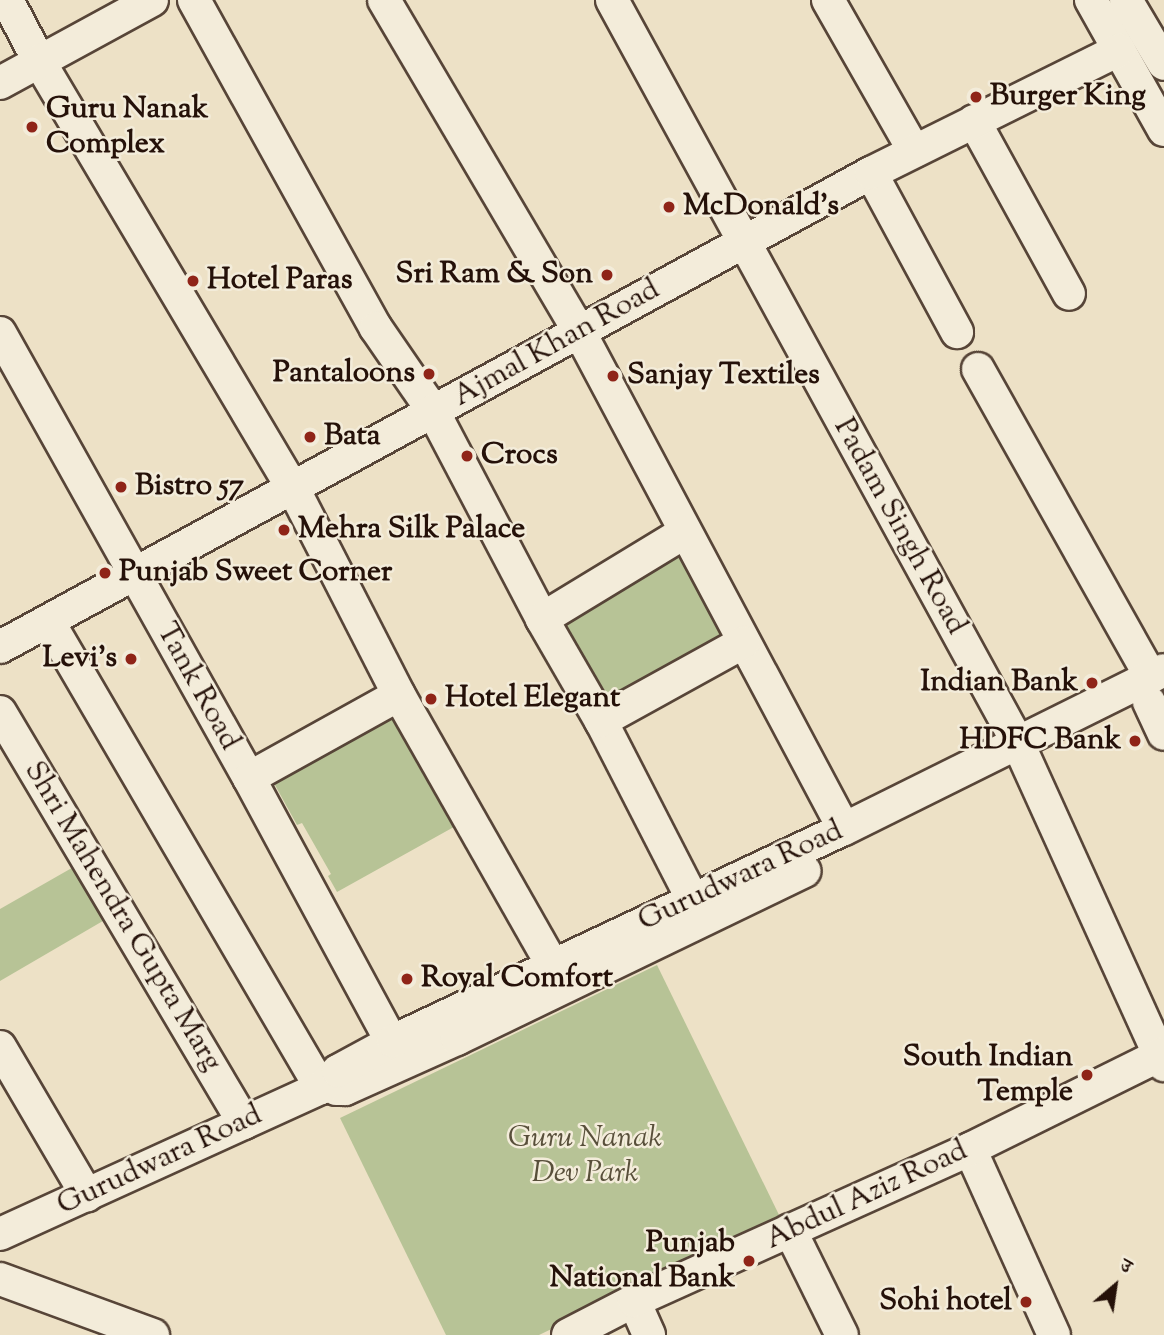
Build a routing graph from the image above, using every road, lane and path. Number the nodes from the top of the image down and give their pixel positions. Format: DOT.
graph roads {
  1 [pos="7,0"];
  2 [pos="152,0"];
  3 [pos="194,0"];
  4 [pos="384,0"];
  5 [pos="612,0"];
  6 [pos="828,0"];
  7 [pos="1091,0"];
  8 [pos="1126,0"];
  9 [pos="1156,31"];
  10 [pos="1119,50"];
  11 [pos="39,61"];
  12 [pos="1164,64"];
  13 [pos="0,83"];
  14 [pos="974,121"];
  15 [pos="1164,130"];
  16 [pos="914,151"];
  17 [pos="871,173"];
  18 [pos="742,243"];
  19 [pos="1069,293"];
  20 [pos="579,331"];
  21 [pos="957,332"];
  22 [pos="0,333"];
  23 [pos="978,369"];
  24 [pos="433,411"];
  25 [pos="293,488"];
  26 [pos="685,532"];
  27 [pos="134,574"];
  28 [pos="542,619"];
  29 [pos="48,621"];
  30 [pos="744,642"];
  31 [pos="0,647"];
  32 [pos="1157,686"];
  33 [pos="398,695"];
  34 [pos="0,712"];
  35 [pos="601,721"];
  36 [pos="1164,734"];
  37 [pos="1022,751"];
  38 [pos="249,778"];
  39 [pos="844,829"];
  40 [pos="693,900"];
  41 [pos="553,966"];
  42 [pos="0,1047"];
  43 [pos="398,1052"];
  44 [pos="1162,1057"];
  45 [pos="321,1088"];
  46 [pos="244,1123"];
  47 [pos="970,1149"];
  48 [pos="87,1195"];
  49 [pos="790,1230"];
  50 [pos="0,1234"];
  51 [pos="0,1279"];
  52 [pos="634,1301"];
  53 [pos="153,1335"];
  54 [pos="568,1335"];
  55 [pos="649,1335"];
  56 [pos="842,1335"];
  57 [pos="1054,1335"];
  1 -- 11 [label="street"];
  2 -- 11 [label="street"];
  3 -- 24 [label="street"];
  4 -- 20 [label="street"];
  5 -- 18 [label="street, Padam Singh Road"];
  6 -- 16 [label="street"];
  7 -- 10 [label="street"];
  8 -- 9 [label="street"];
  9 -- 12 [label="street"];
  10 -- 14 [label="street, Ajmal Khan Road"];
  10 -- 15 [label="street"];
  11 -- 13 [label="street"];
  11 -- 25 [label="street"];
  14 -- 16 [label="street, Ajmal Khan Road"];
  14 -- 19 [label="street"];
  16 -- 17 [label="street, Ajmal Khan Road"];
  17 -- 18 [label="street, Ajmal Khan Road"];
  17 -- 21 [label="street"];
  18 -- 20 [label="street, Ajmal Khan Road"];
  18 -- 37 [label="street, Padam Singh Road"];
  20 -- 24 [label="street, Ajmal Khan Road"];
  20 -- 26 [label="street"];
  22 -- 27 [label="street, Tank Road"];
  23 -- 32 [label="street"];
  24 -- 25 [label="street, Ajmal Khan Road"];
  24 -- 28 [label="street"];
  25 -- 27 [label="street, Ajmal Khan Road"];
  25 -- 33 [label="street"];
  26 -- 28 [label="street"];
  26 -- 30 [label="street"];
  27 -- 29 [label="street, Ajmal Khan Road"];
  27 -- 38 [label="street, Tank Road"];
  28 -- 35 [label="street"];
  29 -- 31 [label="street, Ajmal Khan Road"];
  29 -- 45 [label="street"];
  30 -- 35 [label="street"];
  30 -- 39 [label="street"];
  32 -- 36 [label="street"];
  32 -- 37 [label="street, Gurudwara Road"];
  33 -- 38 [label="street"];
  33 -- 41 [label="street"];
  34 -- 46 [label="street, Shri Mahendra Gupta Marg"];
  35 -- 40 [label="street"];
  37 -- 39 [label="street, Gurudwara Road"];
  37 -- 43 [label="street, Gurudwara Road"];
  37 -- 44 [label="street, Padam Singh Road"];
  38 -- 43 [label="street, Tank Road"];
  39 -- 40 [label="street, Gurudwara Road"];
  40 -- 41 [label="street, Gurudwara Road"];
  41 -- 43 [label="street, Gurudwara Road"];
  42 -- 48 [label="street"];
  43 -- 45 [label="street, Gurudwara Road"];
  44 -- 47 [label="street, Abdul Aziz Road"];
  45 -- 46 [label="street, Gurudwara Road"];
  46 -- 48 [label="street, Gurudwara Road"];
  47 -- 49 [label="street, Abdul Aziz Road"];
  47 -- 57 [label="street"];
  48 -- 50 [label="street, Gurudwara Road"];
  49 -- 52 [label="street, Abdul Aziz Road"];
  49 -- 56 [label="street"];
  51 -- 53 [label="street"];
  52 -- 54 [label="street, Abdul Aziz Road"];
  52 -- 55 [label="street"];
}
